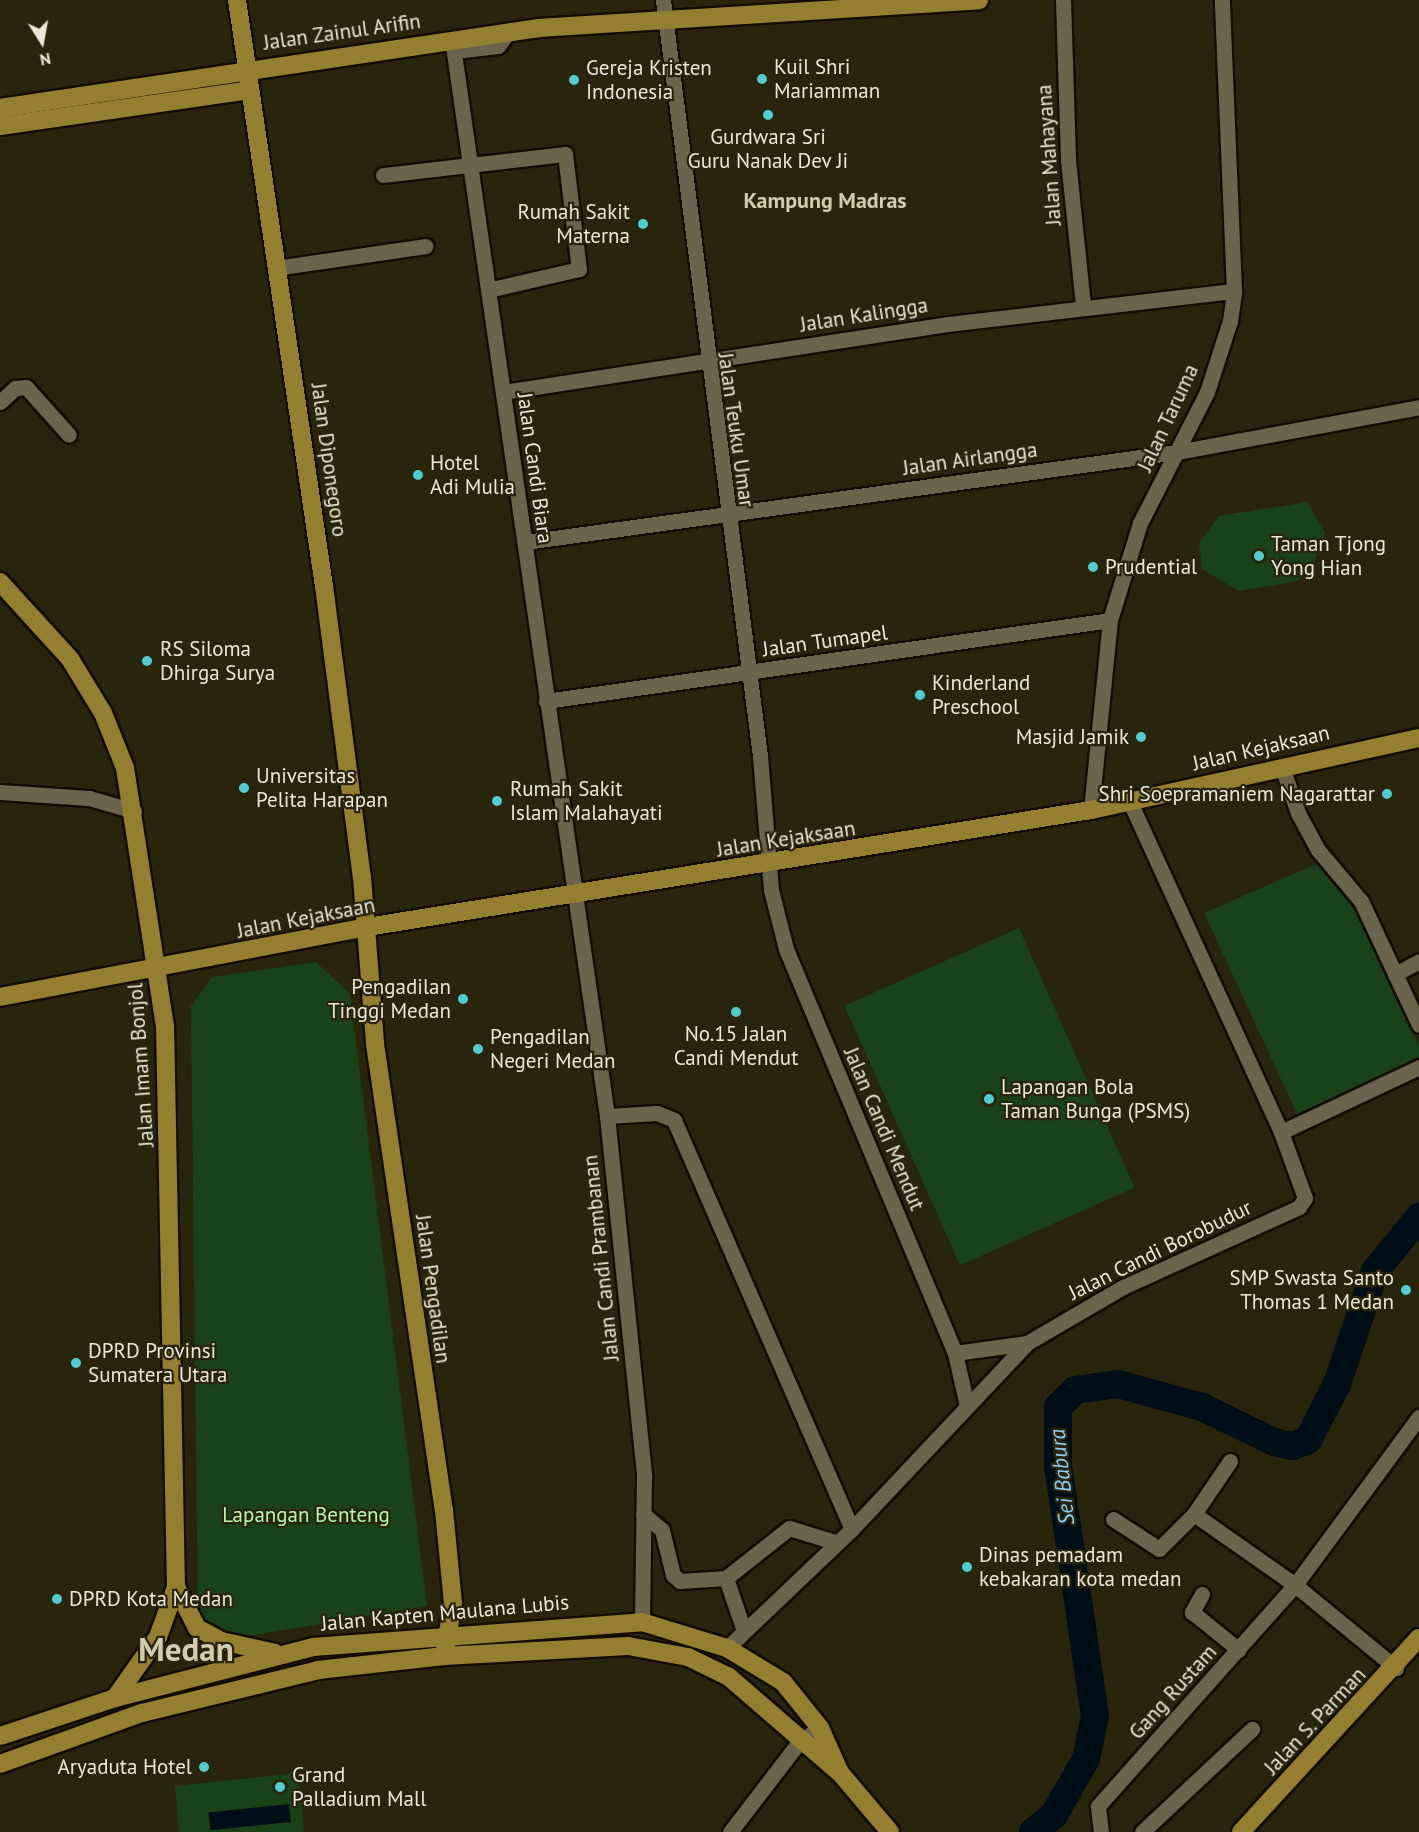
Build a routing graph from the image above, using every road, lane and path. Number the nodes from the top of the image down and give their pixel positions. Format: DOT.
graph roads {
  1 [pos="237,0"];
  2 [pos="663,0"];
  3 [pos="979,0"];
  4 [pos="1063,0"];
  5 [pos="1222,0"];
  6 [pos="927,2"];
  7 [pos="666,19"];
  8 [pos="453,45"];
  9 [pos="246,68"];
  10 [pos="249,90"];
  11 [pos="0,108"];
  12 [pos="0,126"];
  13 [pos="468,163"];
  14 [pos="383,175"];
  15 [pos="425,246"];
  16 [pos="275,268"];
  17 [pos="488,290"];
  18 [pos="1234,291"];
  19 [pos="1083,306"];
  20 [pos="705,361"];
  21 [pos="503,392"];
  22 [pos="0,402"];
  23 [pos="1419,407"];
  24 [pos="69,435"];
  25 [pos="1177,452"];
  26 [pos="727,512"];
  27 [pos="525,542"];
  28 [pos="0,582"];
  29 [pos="1110,620"];
  30 [pos="749,673"];
  31 [pos="546,700"];
  32 [pos="1419,738"];
  33 [pos="1282,767"];
  34 [pos="0,792"];
  35 [pos="1130,802"];
  36 [pos="1091,810"];
  37 [pos="134,811"];
  38 [pos="768,866"];
  39 [pos="574,892"];
  40 [pos="367,927"];
  41 [pos="1419,961"];
  42 [pos="157,969"];
  43 [pos="1395,974"];
  44 [pos="0,998"];
  45 [pos="1419,1025"];
  46 [pos="1419,1067"];
  47 [pos="607,1116"];
  48 [pos="1281,1132"];
  49 [pos="1027,1344"];
  50 [pos="955,1353"];
  51 [pos="967,1406"];
  52 [pos="1419,1417"];
  53 [pos="1230,1461"];
  54 [pos="643,1514"];
  55 [pos="1194,1514"];
  56 [pos="1113,1519"];
  57 [pos="852,1529"];
  58 [pos="835,1542"];
  59 [pos="726,1578"];
  60 [pos="1296,1585"];
  61 [pos="176,1587"];
  62 [pos="1202,1594"];
  63 [pos="642,1622"];
  64 [pos="743,1628"];
  65 [pos="449,1634"];
  66 [pos="1419,1638"];
  67 [pos="727,1648"];
  68 [pos="1239,1650"];
  69 [pos="276,1654"];
  70 [pos="444,1656"];
  71 [pos="1396,1668"];
  72 [pos="283,1677"];
  73 [pos="115,1698"];
  74 [pos="820,1728"];
  75 [pos="1252,1729"];
  76 [pos="0,1736"];
  77 [pos="799,1742"];
  78 [pos="0,1764"];
  79 [pos="841,1774"];
  80 [pos="730,1832"];
  81 [pos="890,1832"];
  82 [pos="1101,1832"];
  83 [pos="1143,1832"];
  84 [pos="1241,1832"];
  1 -- 9 [label="main road, Jalan Diponegoro"];
  2 -- 7 [label="street, Jalan Teuku Umar"];
  3 -- 6 [label="main road, Jalan Zainul Arifin"];
  4 -- 19 [label="street, Jalan Mahayana"];
  5 -- 18 [label="street, Jalan Taruma"];
  6 -- 7 [label="main road, Jalan Zainul Arifin"];
  7 -- 8 [label="main road, Jalan Zainul Arifin"];
  7 -- 20 [label="street, Jalan Teuku Umar"];
  8 -- 9 [label="main road, Jalan Zainul Arifin"];
  8 -- 13 [label="street, Jalan Candi Biara"];
  9 -- 10 [label="main road, Jalan Diponegoro"];
  9 -- 11 [label="main road, Jalan Zainul Arifin"];
  10 -- 12 [label="main road"];
  10 -- 16 [label="main road, Jalan Diponegoro"];
  13 -- 14 [label="street"];
  13 -- 17 [label="street, Jalan Candi Biara"];
  13 -- 17 [label="street"];
  15 -- 16 [label="street"];
  16 -- 40 [label="main road, Jalan Diponegoro"];
  17 -- 21 [label="street, Jalan Candi Biara"];
  18 -- 19 [label="street, Jalan Kalingga"];
  18 -- 25 [label="street, Jalan Taruma"];
  19 -- 20 [label="street, Jalan Kalingga"];
  20 -- 21 [label="street, Jalan Kalingga"];
  20 -- 26 [label="street, Jalan Teuku Umar"];
  21 -- 27 [label="street, Jalan Candi Biara"];
  22 -- 24 [label="street"];
  23 -- 25 [label="street, Jalan Airlangga"];
  25 -- 26 [label="street, Jalan Airlangga"];
  25 -- 29 [label="street, Jalan Taruma"];
  26 -- 27 [label="street, Jalan Airlangga"];
  26 -- 30 [label="street, Jalan Teuku Umar"];
  27 -- 31 [label="street, Jalan Candi Biara"];
  28 -- 37 [label="main road, Jalan Imam Bonjol"];
  29 -- 30 [label="street, Jalan Tumapel"];
  29 -- 36 [label="street, Jalan Taruma"];
  30 -- 31 [label="street, Jalan Tumapel"];
  30 -- 38 [label="street, Jalan Teuku Umar"];
  31 -- 39 [label="street, Jalan Candi Biara"];
  32 -- 33 [label="main road, Jalan Kejaksaan"];
  33 -- 35 [label="main road, Jalan Kejaksaan"];
  33 -- 43 [label="street"];
  34 -- 37 [label="street"];
  35 -- 36 [label="main road, Jalan Kejaksaan"];
  35 -- 48 [label="street, Jalan Candi Borobudur"];
  36 -- 38 [label="main road, Jalan Kejaksaan"];
  37 -- 42 [label="main road, Jalan Imam Bonjol"];
  38 -- 39 [label="main road, Jalan Kejaksaan"];
  38 -- 50 [label="street, Jalan Candi Mendut"];
  39 -- 40 [label="main road, Jalan Kejaksaan"];
  39 -- 47 [label="street, Jalan Candi Prambanan"];
  40 -- 42 [label="main road, Jalan Kejaksaan"];
  40 -- 65 [label="main road, Jalan Pengadilan"];
  41 -- 43 [label="street"];
  42 -- 44 [label="main road, Jalan Kejaksaan"];
  42 -- 61 [label="main road, Jalan Imam Bonjol"];
  43 -- 45 [label="street"];
  46 -- 48 [label="street"];
  47 -- 54 [label="street, Jalan Candi Prambanan"];
  47 -- 57 [label="street"];
  48 -- 49 [label="street, Jalan Candi Borobudur"];
  49 -- 50 [label="street"];
  49 -- 51 [label="street, Jalan Candi Borobudur"];
  50 -- 51 [label="street, Jalan Candi Mendut"];
  51 -- 57 [label="street, Jalan Candi Borobudur"];
  52 -- 60 [label="street, Gang Rustam"];
  53 -- 55 [label="street"];
  54 -- 59 [label="street"];
  54 -- 63 [label="street, Jalan Candi Prambanan"];
  55 -- 56 [label="street"];
  55 -- 60 [label="street"];
  57 -- 58 [label="street, Jalan Candi Borobudur"];
  58 -- 59 [label="street"];
  58 -- 64 [label="street, Jalan Candi Borobudur"];
  59 -- 64 [label="street"];
  60 -- 68 [label="street, Gang Rustam"];
  60 -- 71 [label="street"];
  61 -- 69 [label="main road, Jalan Imam Bonjol"];
  61 -- 73 [label="main road, Jalan Imam Bonjol"];
  62 -- 68 [label="street"];
  63 -- 65 [label="main road, Jalan Kapten Maulana Lubis"];
  63 -- 67 [label="main road, Jalan Kapten Maulana Lubis"];
  64 -- 67 [label="street, Jalan Candi Borobudur"];
  65 -- 69 [label="main road, Jalan Kapten Maulana Lubis"];
  65 -- 70 [label="main road, Jalan Pengadilan"];
  66 -- 71 [label="main road, Jalan S. Parman"];
  67 -- 74 [label="main road, Jalan Kapten Maulana Lubis"];
  68 -- 82 [label="street, Gang Rustam"];
  69 -- 72 [label="main road"];
  69 -- 73 [label="main road, Jalan Kapten Maulana Lubis"];
  70 -- 72 [label="main road, Jalan Kapten Maulana Lubis"];
  70 -- 77 [label="main road, Jalan Kapten Maulana Lubis"];
  71 -- 84 [label="main road, Jalan S. Parman"];
  72 -- 78 [label="main road, Jalan Kapten Maulana Lubis"];
  73 -- 76 [label="main road, Jalan Kapten Maulana Lubis"];
  74 -- 77 [label="street"];
  74 -- 79 [label="main road, Jalan Kapten Maulana Lubis"];
  75 -- 83 [label="street"];
  77 -- 79 [label="main road, Jalan Kapten Maulana Lubis"];
  77 -- 80 [label="street"];
  79 -- 81 [label="main road, Jalan Kapten Maulana Lubis"];
}
